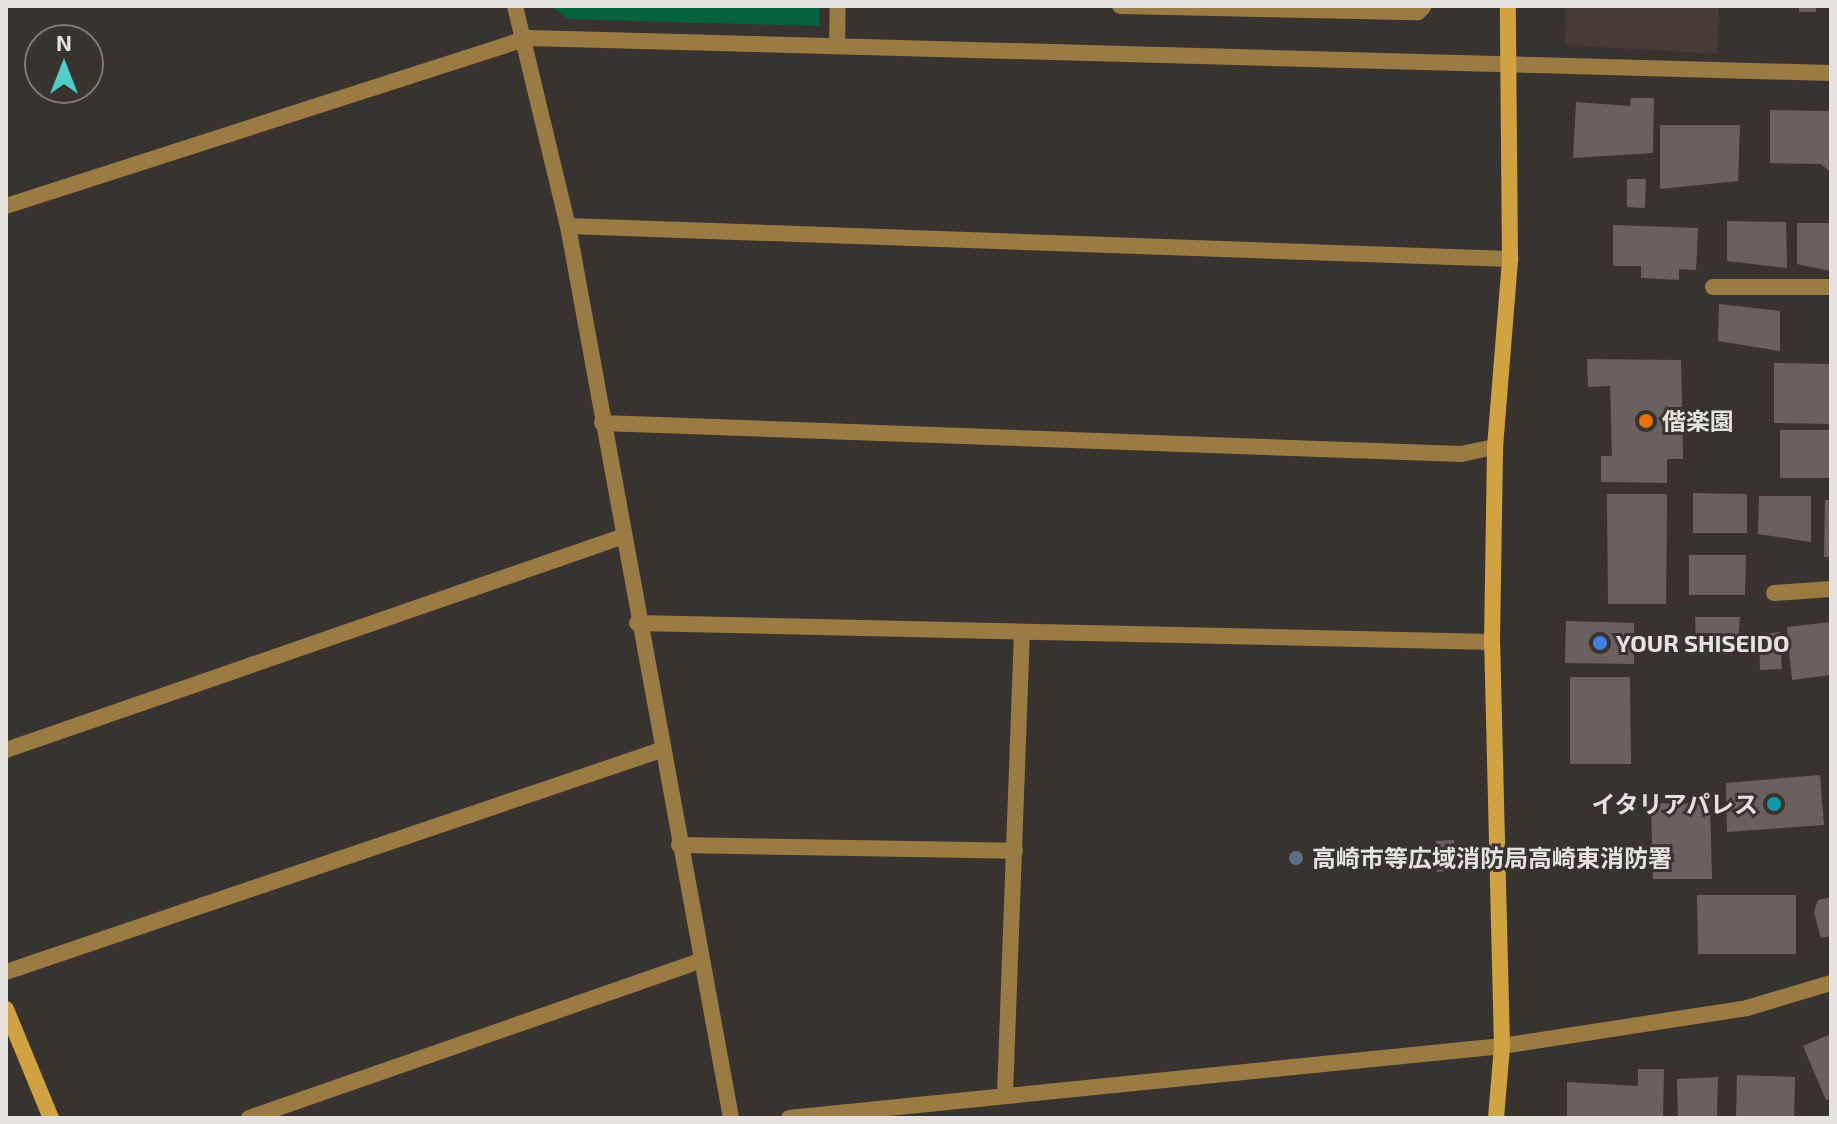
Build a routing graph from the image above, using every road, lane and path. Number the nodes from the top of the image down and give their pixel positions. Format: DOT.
graph roads {
  1 [pos="515,6"];
  2 [pos="838,6"];
  3 [pos="1120,6"];
  4 [pos="1424,6"];
  5 [pos="1508,6"];
  6 [pos="528,38"];
  7 [pos="837,45"];
  8 [pos="1507,62"];
  9 [pos="1831,73"];
  10 [pos="6,206"];
  11 [pos="568,226"];
  12 [pos="1510,259"];
  13 [pos="1713,287"];
  14 [pos="1831,287"];
  15 [pos="602,423"];
  16 [pos="1495,447"];
  17 [pos="621,537"];
  18 [pos="1831,589"];
  19 [pos="1774,593"];
  20 [pos="637,623"];
  21 [pos="1022,632"];
  22 [pos="1492,642"];
  23 [pos="6,750"];
  24 [pos="661,750"];
  25 [pos="679,845"];
  26 [pos="1015,851"];
  27 [pos="701,961"];
  28 [pos="6,972"];
  29 [pos="1831,983"];
  30 [pos="6,1009"];
  31 [pos="1502,1046"];
  32 [pos="1005,1095"];
  33 [pos="51,1118"];
  34 [pos="249,1118"];
  35 [pos="731,1118"];
  36 [pos="789,1118"];
  37 [pos="1496,1118"];
  1 -- 6 [label="street"];
  2 -- 7 [label="street"];
  3 -- 4 [label="street"];
  5 -- 8 [label="street"];
  6 -- 7 [label="street"];
  6 -- 10 [label="street"];
  6 -- 11 [label="street"];
  7 -- 8 [label="street"];
  8 -- 9 [label="street"];
  8 -- 12 [label="street"];
  11 -- 12 [label="street"];
  11 -- 15 [label="street"];
  12 -- 16 [label="street"];
  13 -- 14 [label="street"];
  15 -- 16 [label="street"];
  15 -- 17 [label="street"];
  16 -- 22 [label="street"];
  17 -- 20 [label="street"];
  17 -- 23 [label="street"];
  18 -- 19 [label="street"];
  20 -- 21 [label="street"];
  20 -- 24 [label="street"];
  21 -- 22 [label="street"];
  21 -- 26 [label="street"];
  22 -- 31 [label="street"];
  24 -- 25 [label="street"];
  24 -- 28 [label="street"];
  25 -- 26 [label="street"];
  25 -- 27 [label="street"];
  26 -- 32 [label="street"];
  27 -- 34 [label="street"];
  27 -- 35 [label="street"];
  29 -- 31 [label="street"];
  30 -- 33 [label="street"];
  31 -- 32 [label="street"];
  31 -- 37 [label="street"];
  32 -- 36 [label="street"];
}
